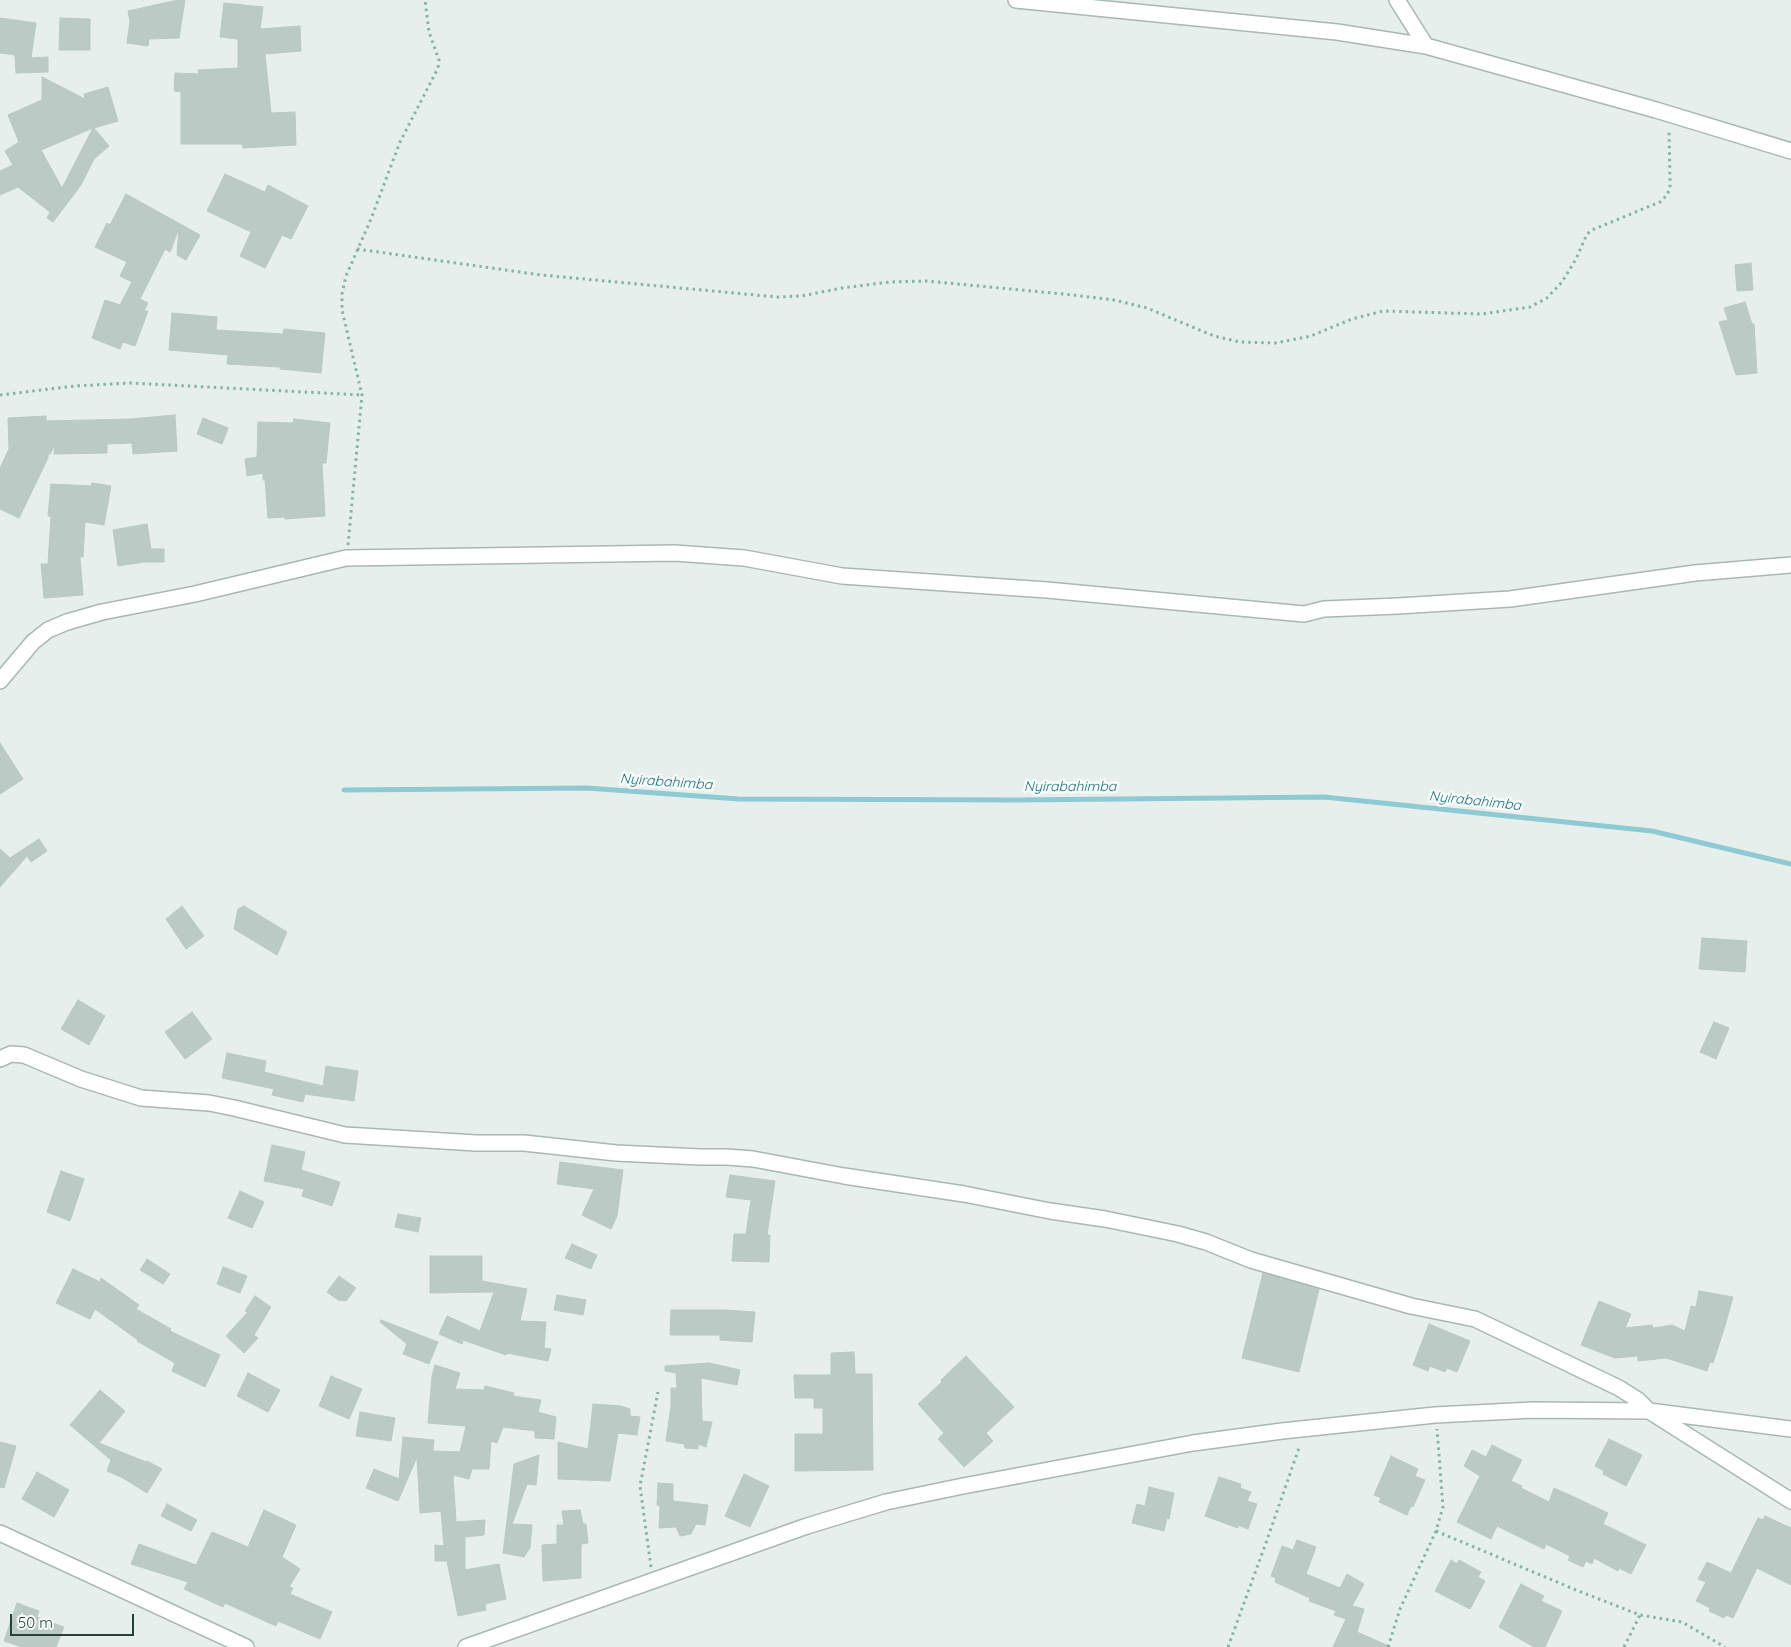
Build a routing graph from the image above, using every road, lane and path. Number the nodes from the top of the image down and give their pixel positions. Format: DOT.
graph roads {
  1 [pos="425,0"];
  2 [pos="1016,0"];
  3 [pos="1397,0"];
  4 [pos="1426,46"];
  5 [pos="1668,114"];
  6 [pos="1791,151"];
  7 [pos="357,249"];
  8 [pos="0,395"];
  9 [pos="362,395"];
  10 [pos="346,558"];
  11 [pos="1791,566"];
  12 [pos="0,680"];
  13 [pos="0,1059"];
  14 [pos="658,1392"];
  15 [pos="1649,1411"];
  16 [pos="1435,1414"];
  17 [pos="1305,1428"];
  18 [pos="1791,1429"];
  19 [pos="1791,1501"];
  20 [pos="1436,1531"];
  21 [pos="0,1533"];
  22 [pos="653,1580"];
  23 [pos="1640,1615"];
  24 [pos="246,1647"];
  25 [pos="466,1647"];
  26 [pos="1228,1647"];
  27 [pos="1388,1647"];
  28 [pos="1624,1647"];
  29 [pos="1725,1647"];
  1 -- 7 [label="path"];
  2 -- 4 [label="street"];
  3 -- 4 [label="street"];
  4 -- 5 [label="street"];
  5 -- 6 [label="street"];
  5 -- 7 [label="path"];
  7 -- 9 [label="path"];
  8 -- 9 [label="path"];
  9 -- 10 [label="path"];
  10 -- 11 [label="street"];
  10 -- 12 [label="street"];
  13 -- 15 [label="street"];
  14 -- 22 [label="path"];
  15 -- 16 [label="street"];
  15 -- 18 [label="street"];
  15 -- 19 [label="street"];
  16 -- 17 [label="street"];
  16 -- 20 [label="path"];
  17 -- 22 [label="street"];
  17 -- 26 [label="path"];
  20 -- 23 [label="path"];
  20 -- 27 [label="path"];
  21 -- 24 [label="street"];
  22 -- 25 [label="street"];
  23 -- 28 [label="path"];
  23 -- 29 [label="path"];
}
